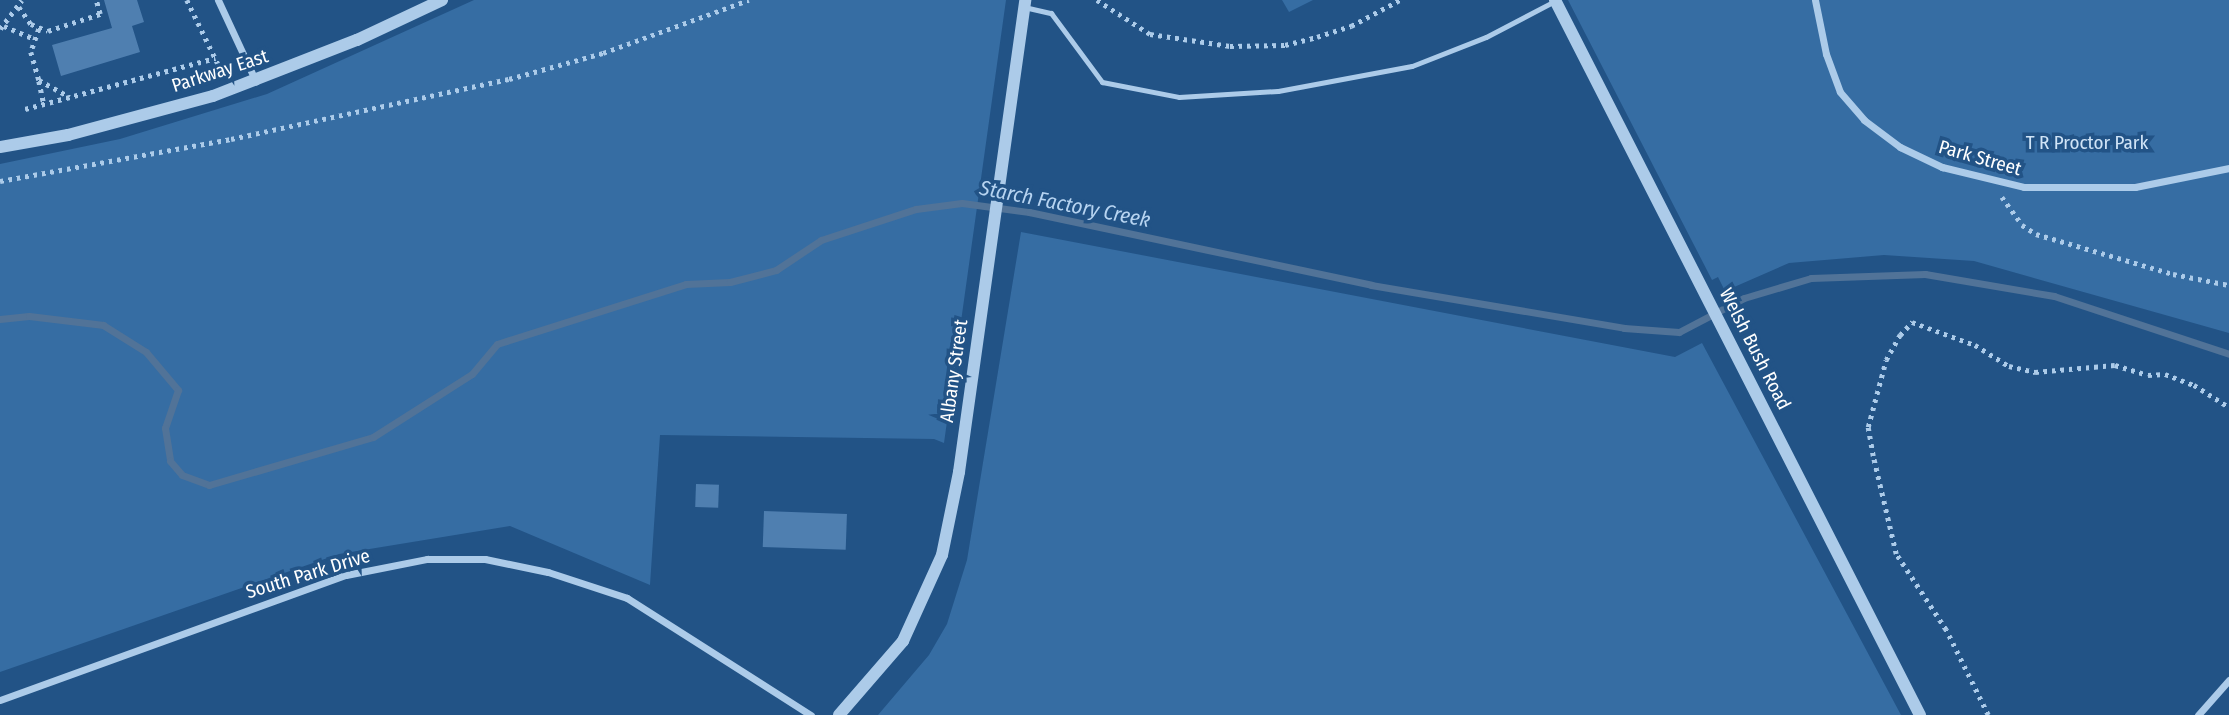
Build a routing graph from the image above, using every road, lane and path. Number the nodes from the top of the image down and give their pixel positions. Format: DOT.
graph roads {
  1 [pos="22,0"];
  2 [pos="96,0"];
  3 [pos="187,0"];
  4 [pos="218,0"];
  5 [pos="442,0"];
  6 [pos="749,0"];
  7 [pos="1097,0"];
  8 [pos="1399,0"];
  9 [pos="1815,0"];
  10 [pos="1555,1"];
  11 [pos="1025,4"];
  12 [pos="19,7"];
  13 [pos="2,28"];
  14 [pos="39,29"];
  15 [pos="34,39"];
  16 [pos="215,58"];
  17 [pos="221,70"];
  18 [pos="39,80"];
  19 [pos="256,82"];
  20 [pos="71,97"];
  21 [pos="44,104"];
  22 [pos="24,109"];
  23 [pos="0,147"];
  24 [pos="2229,168"];
  25 [pos="1989,179"];
  26 [pos="0,181"];
  27 [pos="2229,285"];
  28 [pos="2229,407"];
  29 [pos="2229,680"];
  30 [pos="0,700"];
  31 [pos="811,715"];
  32 [pos="839,715"];
  33 [pos="1920,715"];
  34 [pos="1988,715"];
  35 [pos="2198,715"];
  1 -- 12 [label="path"];
  2 -- 14 [label="path"];
  3 -- 16 [label="path"];
  4 -- 19 [label="street"];
  5 -- 19 [label="street, Parkway East"];
  6 -- 26 [label="path"];
  7 -- 8 [label="path"];
  9 -- 25 [label="street, Park Street"];
  10 -- 11 [label="lane"];
  10 -- 33 [label="street, Welsh Bush Road"];
  11 -- 32 [label="street, Albany Street"];
  12 -- 13 [label="path"];
  12 -- 14 [label="path"];
  13 -- 15 [label="path"];
  14 -- 15 [label="path"];
  15 -- 18 [label="path"];
  16 -- 17 [label="path"];
  16 -- 20 [label="path"];
  18 -- 20 [label="path"];
  18 -- 21 [label="path"];
  19 -- 23 [label="street, Parkway East"];
  20 -- 21 [label="path"];
  21 -- 22 [label="path"];
  24 -- 25 [label="street, Park Street"];
  25 -- 27 [label="path"];
  28 -- 34 [label="path"];
  29 -- 35 [label="street"];
  30 -- 31 [label="street, South Park Drive"];
}
